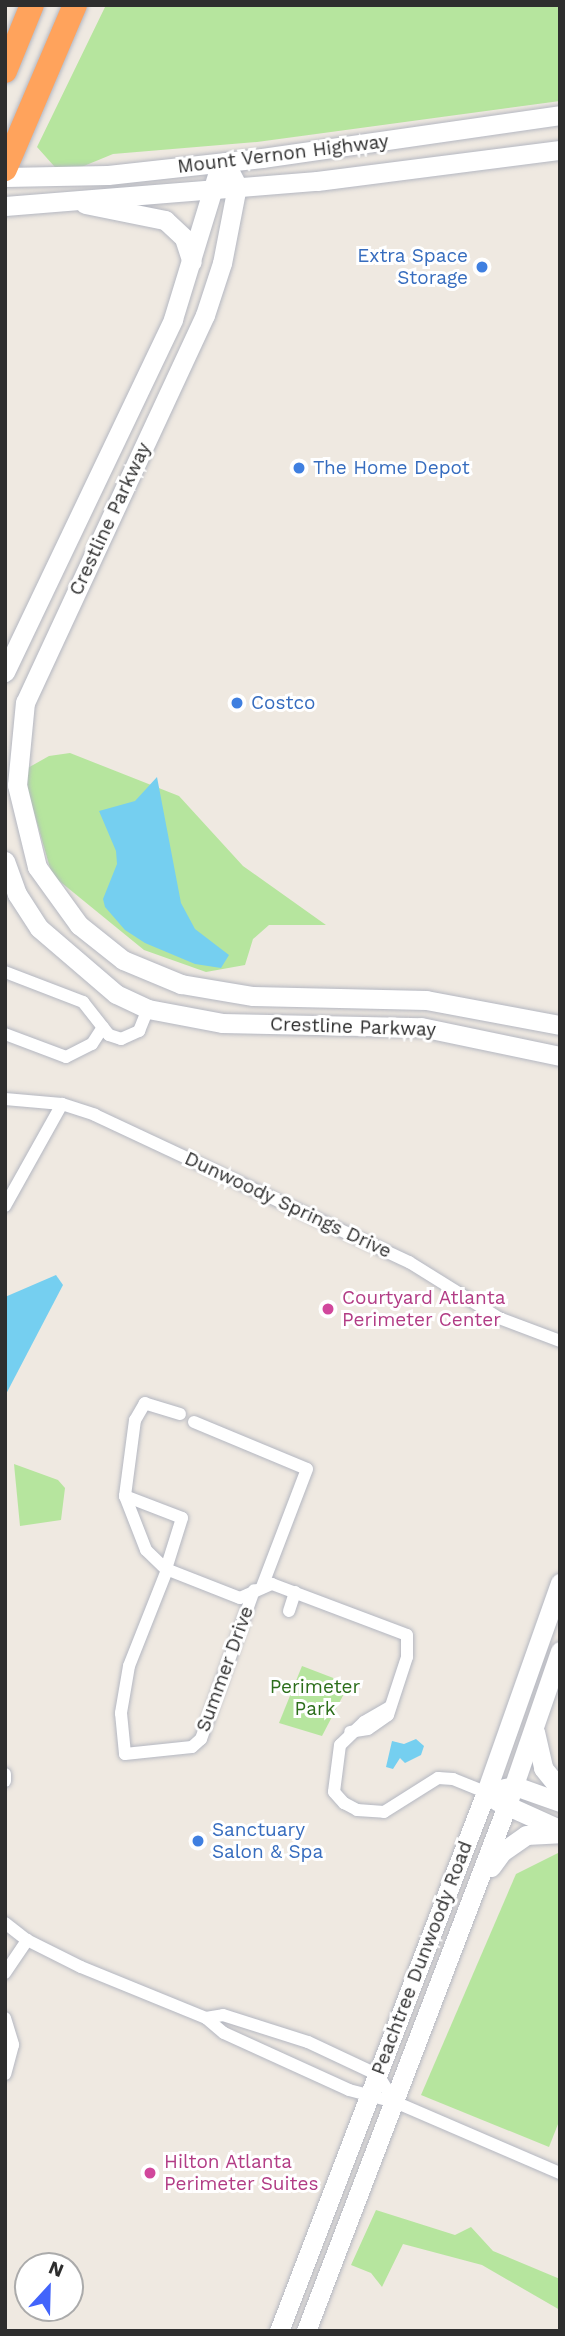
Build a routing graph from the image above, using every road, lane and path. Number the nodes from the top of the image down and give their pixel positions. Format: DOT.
graph roads {
  1 [pos="32,5"];
  2 [pos="75,5"];
  3 [pos="5,71"];
  4 [pos="560,115"];
  5 [pos="560,150"];
  6 [pos="225,162"];
  7 [pos="5,169"];
  8 [pos="5,177"];
  9 [pos="211,186"];
  10 [pos="237,186"];
  11 [pos="82,202"];
  12 [pos="14,206"];
  13 [pos="192,263"];
  14 [pos="88,496"];
  15 [pos="117,503"];
  16 [pos="5,673"];
  17 [pos="5,861"];
  18 [pos="5,972"];
  19 [pos="253,996"];
  20 [pos="148,1009"];
  21 [pos="493,1011"];
  22 [pos="252,1023"];
  23 [pos="560,1025"];
  24 [pos="103,1027"];
  25 [pos="5,1034"];
  26 [pos="488,1038"];
  27 [pos="560,1057"];
  28 [pos="5,1099"];
  29 [pos="62,1104"];
  30 [pos="5,1206"];
  31 [pos="560,1341"];
  32 [pos="180,1414"];
  33 [pos="194,1422"];
  34 [pos="125,1496"];
  35 [pos="167,1570"];
  36 [pos="560,1583"];
  37 [pos="262,1587"];
  38 [pos="295,1592"];
  39 [pos="289,1611"];
  40 [pos="560,1651"];
  41 [pos="534,1723"];
  42 [pos="5,1774"];
  43 [pos="5,1781"];
  44 [pos="515,1786"];
  45 [pos="560,1789"];
  46 [pos="486,1792"];
  47 [pos="560,1802"];
  48 [pos="506,1808"];
  49 [pos="560,1831"];
  50 [pos="478,1885"];
  51 [pos="5,1923"];
  52 [pos="27,1940"];
  53 [pos="5,1973"];
  54 [pos="5,2018"];
  55 [pos="206,2018"];
  56 [pos="5,2074"];
  57 [pos="379,2075"];
  58 [pos="369,2098"];
  59 [pos="395,2102"];
  60 [pos="560,2173"];
  61 [pos="279,2331"];
  62 [pos="306,2331"];
  1 -- 3 [label="highway"];
  2 -- 7 [label="highway"];
  4 -- 6 [label="main road, Mount Vernon Highway"];
  5 -- 10 [label="main road, Mount Vernon Highway"];
  6 -- 8 [label="main road, Mount Vernon Highway"];
  6 -- 9 [label="main road, Crestline Parkway"];
  6 -- 10 [label="main road"];
  9 -- 10 [label="main road, Mount Vernon Highway"];
  9 -- 11 [label="main road, Mount Vernon Highway"];
  9 -- 13 [label="main road, Crestline Parkway"];
  10 -- 15 [label="main road, Crestline Parkway"];
  11 -- 12 [label="main road, Mount Vernon Highway"];
  11 -- 13 [label="main road"];
  13 -- 14 [label="main road, Crestline Parkway"];
  14 -- 15 [label="main road"];
  14 -- 16 [label="main road, Crestline Parkway"];
  15 -- 19 [label="main road, Crestline Parkway"];
  17 -- 20 [label="main road, Crestline Parkway"];
  18 -- 24 [label="street"];
  19 -- 21 [label="main road, Crestline Parkway"];
  19 -- 22 [label="main road"];
  20 -- 22 [label="main road, Crestline Parkway"];
  20 -- 24 [label="street"];
  21 -- 23 [label="main road, Crestline Parkway"];
  21 -- 26 [label="main road"];
  22 -- 26 [label="main road, Crestline Parkway"];
  24 -- 25 [label="street"];
  26 -- 27 [label="main road, Crestline Parkway"];
  28 -- 29 [label="street, Dunwoody Springs Drive"];
  29 -- 30 [label="street"];
  29 -- 31 [label="street, Dunwoody Springs Drive"];
  32 -- 34 [label="street, Summer Drive"];
  33 -- 37 [label="street, Summer Drive"];
  34 -- 35 [label="street, Summer Drive"];
  34 -- 35 [label="street"];
  35 -- 37 [label="street, Summer Drive"];
  35 -- 37 [label="street, Summer Drive"];
  36 -- 46 [label="main road, Peachtree Dunwoody Road"];
  37 -- 38 [label="street, Summer Drive"];
  38 -- 39 [label="street"];
  38 -- 46 [label="street, Summer Drive"];
  40 -- 41 [label="main road, Peachtree Dunwoody Road"];
  41 -- 44 [label="main road, Peachtree Dunwoody Road"];
  41 -- 45 [label="main road"];
  42 -- 43 [label="street"];
  44 -- 46 [label="main road"];
  44 -- 47 [label="main road"];
  44 -- 48 [label="main road, Peachtree Dunwoody Road"];
  46 -- 48 [label="main road"];
  46 -- 57 [label="main road, Peachtree Dunwoody Road"];
  48 -- 49 [label="main road"];
  48 -- 50 [label="main road, Peachtree Dunwoody Road"];
  49 -- 50 [label="main road"];
  50 -- 59 [label="main road, Peachtree Dunwoody Road"];
  51 -- 52 [label="street"];
  52 -- 53 [label="street"];
  52 -- 55 [label="street"];
  54 -- 56 [label="street"];
  55 -- 57 [label="street"];
  55 -- 58 [label="street"];
  57 -- 58 [label="main road, Peachtree Dunwoody Road"];
  57 -- 59 [label="street"];
  58 -- 59 [label="street"];
  58 -- 61 [label="main road, Peachtree Dunwoody Road"];
  59 -- 60 [label="street"];
  59 -- 62 [label="main road, Peachtree Dunwoody Road"];
}
